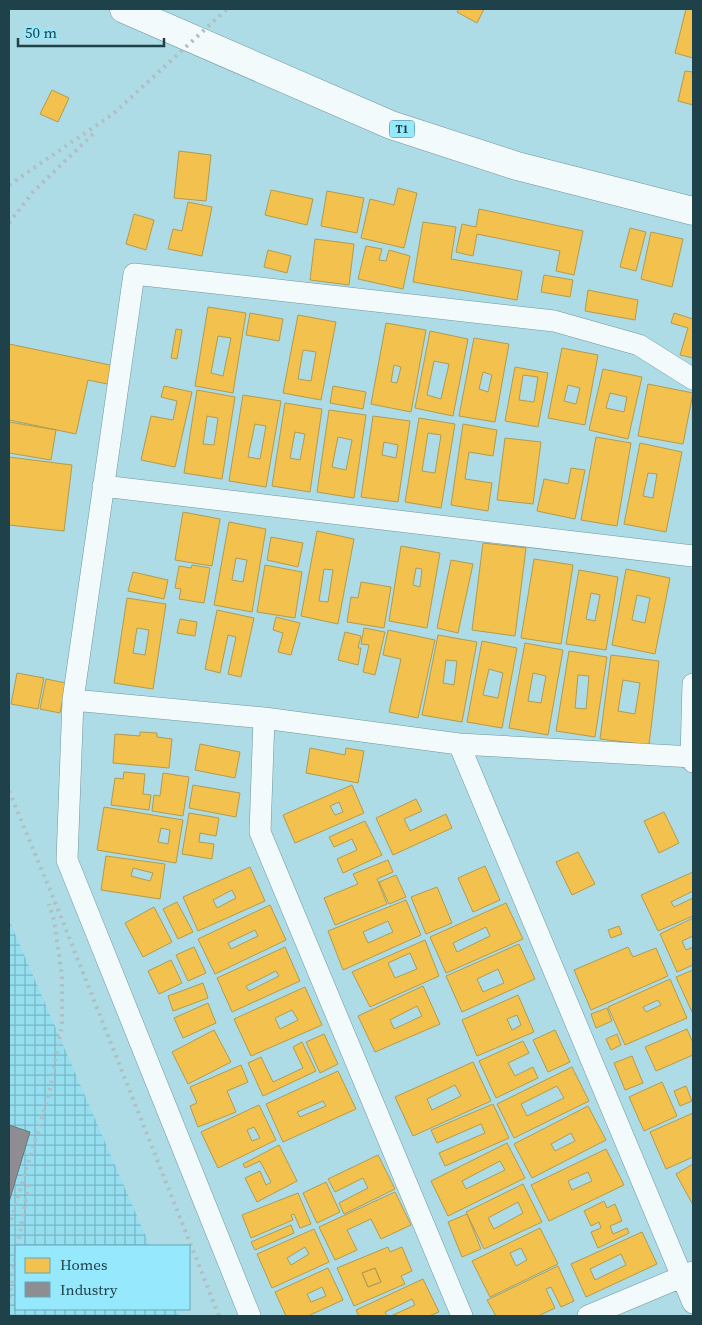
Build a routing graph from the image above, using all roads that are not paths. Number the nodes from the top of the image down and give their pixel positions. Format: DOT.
graph roads {
  1 [pos="124,9"];
  2 [pos="693,211"];
  3 [pos="693,379"];
  4 [pos="103,486"];
  5 [pos="693,556"];
  6 [pos="693,684"];
  7 [pos="72,700"];
  8 [pos="264,718"];
  9 [pos="459,744"];
  10 [pos="692,758"];
  11 [pos="688,1274"];
  12 [pos="693,1303"];
  13 [pos="250,1316"];
  14 [pos="462,1316"];
  15 [pos="588,1316"];
  1 -- 2 [label="highway, T1"];
  3 -- 4 [label="street"];
  4 -- 5 [label="street"];
  4 -- 7 [label="street"];
  6 -- 10 [label="street"];
  7 -- 8 [label="street"];
  7 -- 13 [label="street"];
  8 -- 9 [label="street"];
  8 -- 14 [label="street"];
  9 -- 10 [label="street"];
  9 -- 11 [label="street"];
  11 -- 12 [label="street"];
  11 -- 15 [label="street"];
}
